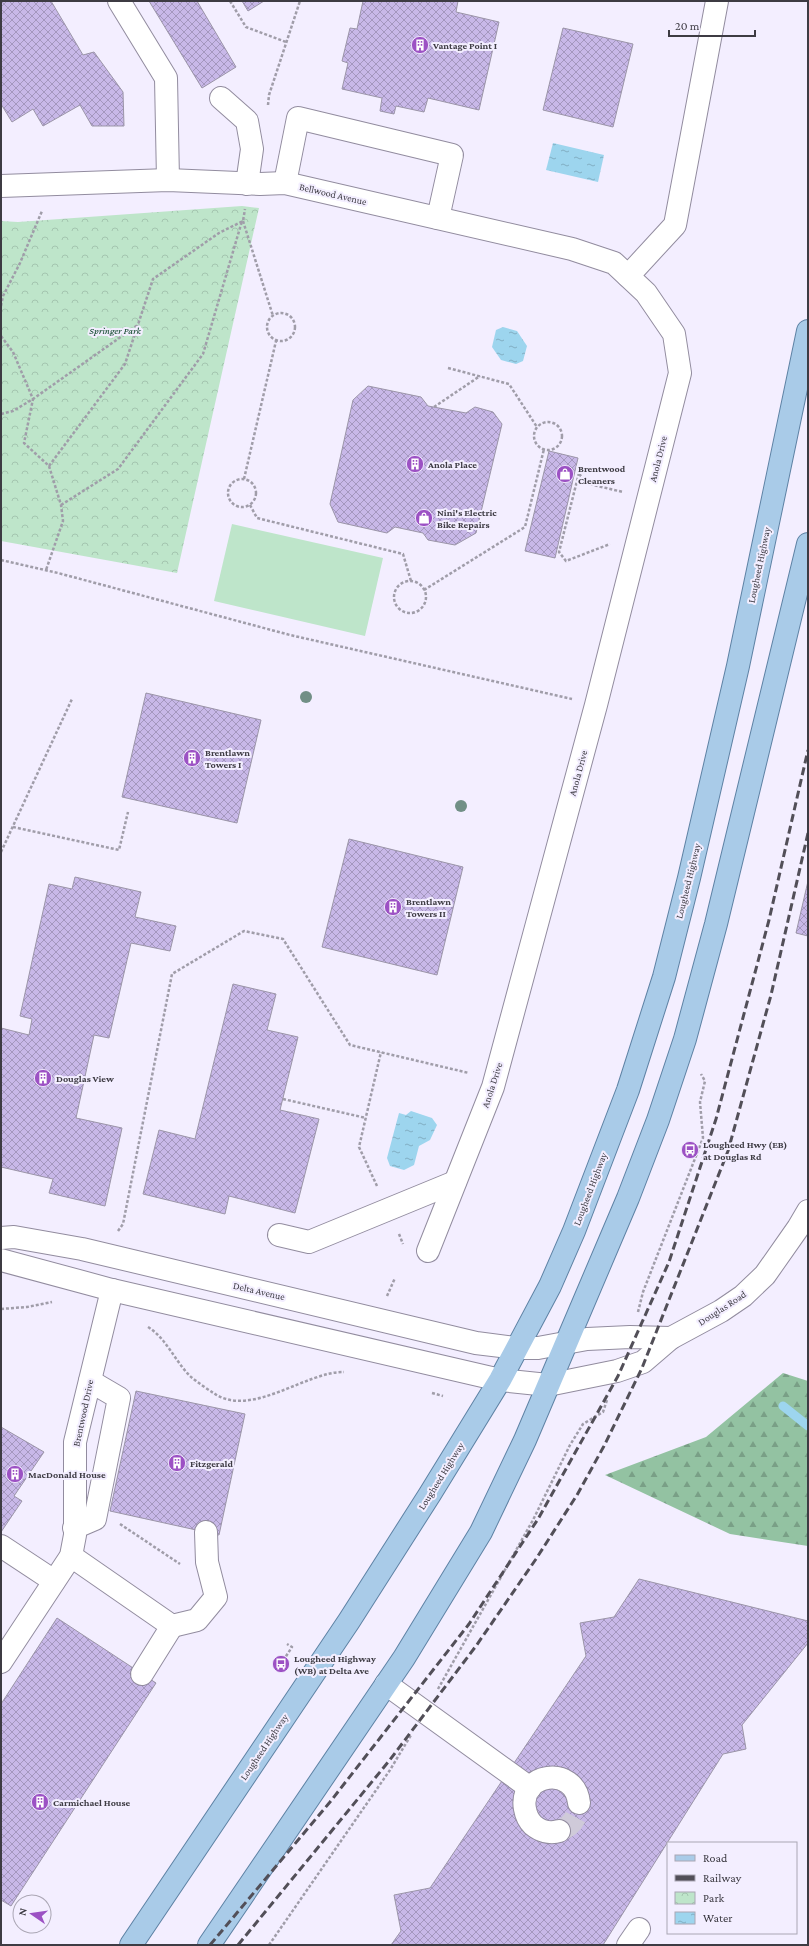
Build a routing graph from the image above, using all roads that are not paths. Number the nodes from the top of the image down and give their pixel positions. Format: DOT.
graph roads {
  1 [pos="119,1"];
  2 [pos="717,1"];
  3 [pos="221,98"];
  4 [pos="168,180"];
  5 [pos="285,183"];
  6 [pos="254,184"];
  7 [pos="1,186"];
  8 [pos="438,218"];
  9 [pos="628,276"];
  10 [pos="646,293"];
  11 [pos="808,331"];
  12 [pos="808,544"];
  13 [pos="455,1182"];
  14 [pos="808,1211"];
  15 [pos="278,1235"];
  16 [pos="1,1238"];
  17 [pos="428,1251"];
  18 [pos="1,1260"];
  19 [pos="112,1290"];
  20 [pos="671,1338"];
  21 [pos="566,1344"];
  22 [pos="516,1348"];
  23 [pos="500,1380"];
  24 [pos="90,1381"];
  25 [pos="548,1385"];
  26 [pos="74,1528"];
  27 [pos="206,1532"];
  28 [pos="1,1546"];
  29 [pos="71,1556"];
  30 [pos="54,1581"];
  31 [pos="172,1626"];
  32 [pos="1,1662"];
  33 [pos="142,1674"];
  34 [pos="386,1684"];
  35 [pos="530,1788"];
  36 [pos="578,1804"];
  37 [pos="559,1831"];
  38 [pos="131,1945"];
  39 [pos="209,1945"];
  1 -- 4 [label="street"];
  2 -- 9 [label="street"];
  3 -- 6 [label="street"];
  4 -- 6 [label="street, Bellwood Avenue"];
  4 -- 7 [label="street, Bellwood Avenue"];
  5 -- 6 [label="street, Bellwood Avenue"];
  5 -- 8 [label="street, Bellwood Avenue"];
  5 -- 8 [label="street"];
  8 -- 9 [label="street, Bellwood Avenue"];
  9 -- 10 [label="street, Bellwood Avenue"];
  10 -- 13 [label="street, Anola Drive"];
  11 -- 22 [label="main road, Lougheed Highway"];
  12 -- 21 [label="main road"];
  13 -- 15 [label="street"];
  13 -- 17 [label="street, Anola Drive"];
  14 -- 20 [label="street, Douglas Road"];
  16 -- 22 [label="street, Delta Avenue"];
  18 -- 19 [label="street"];
  19 -- 23 [label="street"];
  19 -- 24 [label="street, Brentwood Drive"];
  20 -- 21 [label="street, Douglas Road"];
  20 -- 25 [label="street, Douglas Road"];
  21 -- 22 [label="street, Douglas Road"];
  21 -- 25 [label="main road"];
  22 -- 23 [label="main road, Lougheed Highway"];
  23 -- 25 [label="street, Douglas Road"];
  23 -- 38 [label="main road, Lougheed Highway"];
  24 -- 26 [label="street, Brentwood Drive"];
  24 -- 26 [label="street"];
  25 -- 34 [label="main road"];
  26 -- 29 [label="street, Brentwood Drive"];
  27 -- 31 [label="street"];
  28 -- 30 [label="street"];
  29 -- 30 [label="street, Brentwood Drive"];
  29 -- 31 [label="street"];
  30 -- 32 [label="street, Brentwood Drive"];
  31 -- 33 [label="street"];
  34 -- 35 [label="street"];
  34 -- 39 [label="main road"];
  35 -- 36 [label="street"];
  35 -- 37 [label="street"];
}
